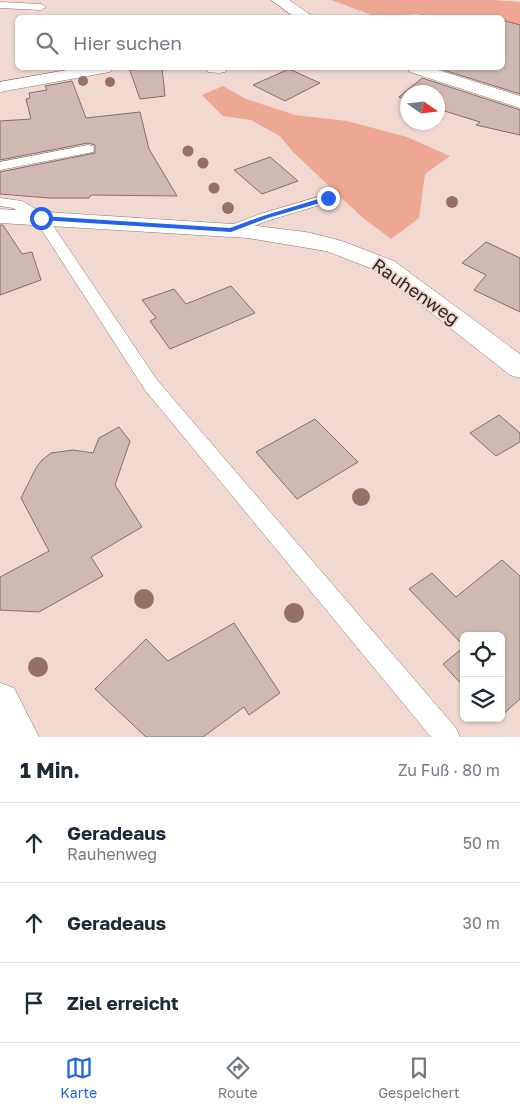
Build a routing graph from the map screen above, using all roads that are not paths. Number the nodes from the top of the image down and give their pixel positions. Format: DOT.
graph roads {
  1 [pos="278,0"];
  2 [pos="0,5"];
  3 [pos="41,7"];
  4 [pos="303,15"];
  5 [pos="93,70"];
  6 [pos="422,70"];
  7 [pos="0,87"];
  8 [pos="520,102"];
  9 [pos="88,149"];
  10 [pos="0,166"];
  11 [pos="328,198"];
  12 [pos="0,202"];
  13 [pos="0,216"];
  14 [pos="41,218"];
  15 [pos="231,230"];
  16 [pos="520,368"];
  17 [pos="0,702"];
  18 [pos="19,737"];
  19 [pos="447,737"];
  1 -- 4 [label="street"];
  2 -- 3 [label="lane"];
  5 -- 7 [label="street"];
  6 -- 8 [label="street"];
  9 -- 10 [label="lane"];
  11 -- 15 [label="lane"];
  12 -- 14 [label="lane"];
  13 -- 14 [label="street, Rauhenweg"];
  14 -- 15 [label="street, Rauhenweg"];
  14 -- 19 [label="lane"];
  15 -- 16 [label="street, Rauhenweg"];
  17 -- 18 [label="street"];
}
